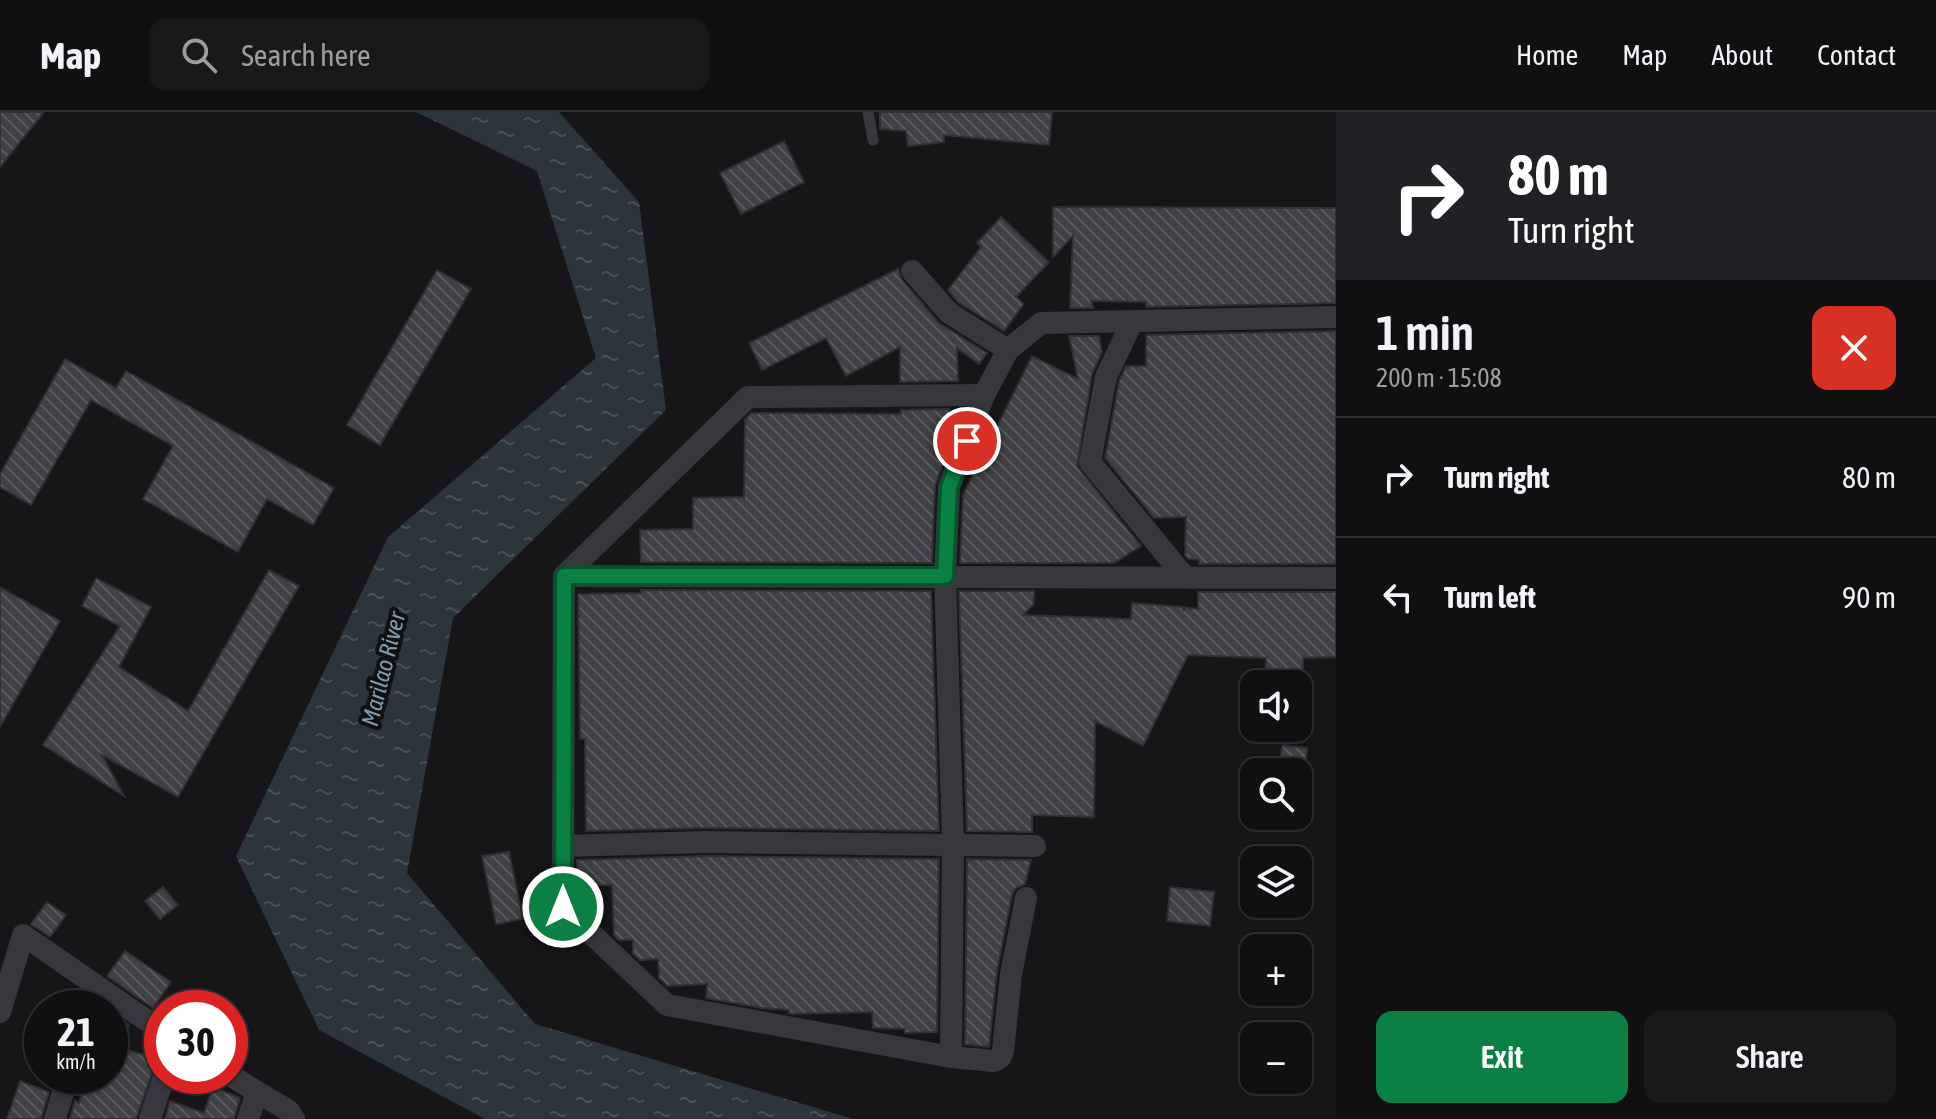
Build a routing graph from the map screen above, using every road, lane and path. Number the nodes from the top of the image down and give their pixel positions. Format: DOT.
graph roads {
  1 [pos="868,112"];
  2 [pos="873,140"];
  3 [pos="912,271"];
  4 [pos="1336,317"];
  5 [pos="1132,322"];
  6 [pos="1008,350"];
  7 [pos="984,395"];
  8 [pos="564,576"];
  9 [pos="945,576"];
  10 [pos="1184,576"];
  11 [pos="1336,578"];
  12 [pos="953,843"];
  13 [pos="563,846"];
  14 [pos="1035,846"];
  15 [pos="1026,898"];
  16 [pos="95,985"];
  17 [pos="93,990"];
  18 [pos="0,1012"];
  19 [pos="144,1019"];
  20 [pos="951,1057"];
  21 [pos="248,1086"];
  22 [pos="257,1092"];
  23 [pos="63,1094"];
  24 [pos="158,1094"];
  25 [pos="55,1119"];
  26 [pos="150,1119"];
  27 [pos="248,1119"];
  28 [pos="294,1119"];
  1 -- 2 [label="lane"];
  3 -- 6 [label="street"];
  4 -- 5 [label="street"];
  5 -- 6 [label="street"];
  5 -- 10 [label="street"];
  6 -- 7 [label="street"];
  7 -- 8 [label="street"];
  7 -- 9 [label="street"];
  8 -- 9 [label="street"];
  8 -- 13 [label="street"];
  9 -- 10 [label="street"];
  9 -- 12 [label="street"];
  10 -- 11 [label="street"];
  12 -- 13 [label="street"];
  12 -- 14 [label="street"];
  12 -- 20 [label="street"];
  13 -- 20 [label="street"];
  15 -- 20 [label="street"];
  16 -- 17 [label="street"];
  16 -- 18 [label="street"];
  16 -- 19 [label="street"];
  21 -- 22 [label="street"];
  22 -- 27 [label="street"];
  22 -- 28 [label="street"];
  23 -- 25 [label="street"];
  24 -- 26 [label="street"];
}
